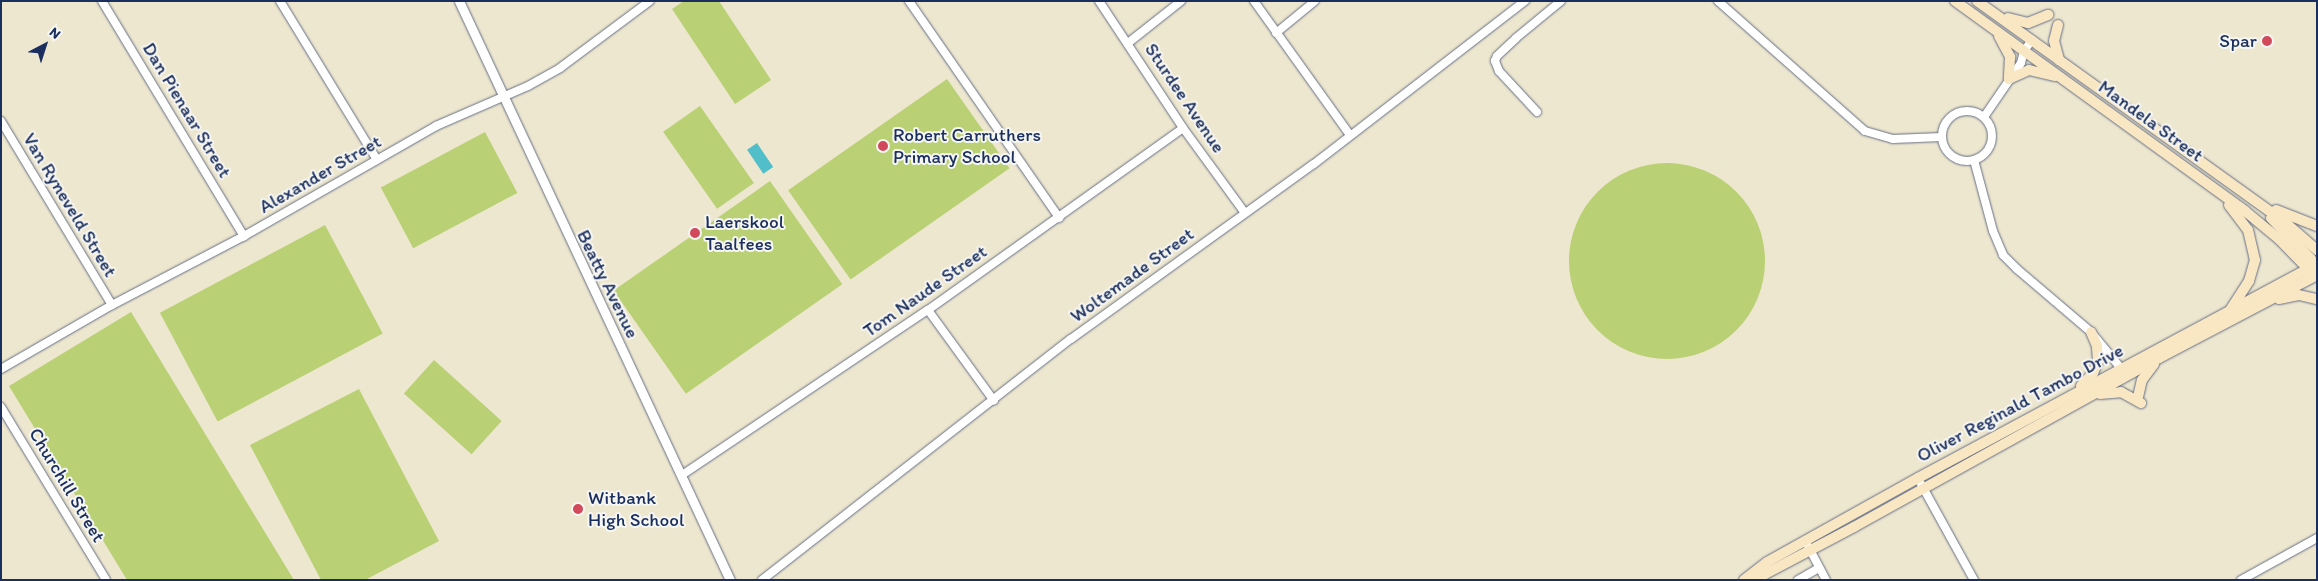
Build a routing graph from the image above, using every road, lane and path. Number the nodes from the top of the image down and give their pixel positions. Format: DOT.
graph roads {
  1 [pos="102,1"];
  2 [pos="280,1"];
  3 [pos="459,1"];
  4 [pos="650,1"];
  5 [pos="909,1"];
  6 [pos="1099,1"];
  7 [pos="1181,1"];
  8 [pos="1254,1"];
  9 [pos="1315,1"];
  10 [pos="1525,1"];
  11 [pos="1561,1"];
  12 [pos="1718,1"];
  13 [pos="1955,1"];
  14 [pos="1977,1"];
  15 [pos="1991,10"];
  16 [pos="2048,15"];
  17 [pos="2058,24"];
  18 [pos="1993,28"];
  19 [pos="1276,33"];
  20 [pos="2032,40"];
  21 [pos="1128,43"];
  22 [pos="2041,47"];
  23 [pos="2024,51"];
  24 [pos="2034,57"];
  25 [pos="2059,60"];
  26 [pos="2021,63"];
  27 [pos="2061,78"];
  28 [pos="2009,79"];
  29 [pos="506,98"];
  30 [pos="1537,112"];
  31 [pos="1984,117"];
  32 [pos="1,121"];
  33 [pos="1183,128"];
  34 [pos="1350,135"];
  35 [pos="1942,138"];
  36 [pos="376,160"];
  37 [pos="1974,160"];
  38 [pos="2207,183"];
  39 [pos="2252,199"];
  40 [pos="1245,213"];
  41 [pos="1058,218"];
  42 [pos="2317,226"];
  43 [pos="244,236"];
  44 [pos="2317,250"];
  45 [pos="2314,271"];
  46 [pos="2317,299"];
  47 [pos="2262,304"];
  48 [pos="112,305"];
  49 [pos="928,310"];
  50 [pos="2230,310"];
  51 [pos="2091,332"];
  52 [pos="2160,358"];
  53 [pos="2121,368"];
  54 [pos="1,369"];
  55 [pos="2127,377"];
  56 [pos="2073,394"];
  57 [pos="2096,394"];
  58 [pos="994,401"];
  59 [pos="1,407"];
  60 [pos="682,475"];
  61 [pos="1921,483"];
  62 [pos="2317,538"];
  63 [pos="1808,545"];
  64 [pos="1820,568"];
  65 [pos="106,580"];
  66 [pos="730,580"];
  67 [pos="762,580"];
  68 [pos="1746,580"];
  69 [pos="1798,580"];
  70 [pos="1826,580"];
  71 [pos="1974,580"];
  72 [pos="2241,580"];
  1 -- 43 [label="street, Dan Pienaar Street"];
  2 -- 36 [label="street"];
  3 -- 29 [label="street, Beatty Avenue"];
  4 -- 29 [label="street, Alexander Street"];
  5 -- 41 [label="street"];
  6 -- 21 [label="street, Sturdee Avenue"];
  7 -- 21 [label="street"];
  8 -- 19 [label="street"];
  9 -- 19 [label="street"];
  10 -- 34 [label="street, Woltemade Street"];
  11 -- 30 [label="street"];
  12 -- 35 [label="street"];
  13 -- 18 [label="main road, Mandela Street"];
  14 -- 15 [label="main road, Mandela Street"];
  15 -- 16 [label="main road"];
  15 -- 20 [label="main road, Mandela Street"];
  17 -- 25 [label="main road"];
  18 -- 23 [label="main road, Mandela Street"];
  18 -- 28 [label="main road"];
  19 -- 34 [label="street"];
  20 -- 22 [label="main road, Mandela Street"];
  20 -- 23 [label="street"];
  21 -- 33 [label="street, Sturdee Avenue"];
  22 -- 24 [label="street"];
  22 -- 25 [label="main road, Mandela Street"];
  23 -- 24 [label="main road, Mandela Street"];
  23 -- 26 [label="street"];
  24 -- 26 [label="street"];
  24 -- 27 [label="main road, Mandela Street"];
  25 -- 39 [label="main road, Mandela Street"];
  26 -- 28 [label="street"];
  27 -- 28 [label="main road"];
  27 -- 38 [label="main road, Mandela Street"];
  28 -- 31 [label="street"];
  29 -- 36 [label="street, Alexander Street"];
  29 -- 60 [label="street, Beatty Avenue"];
  31 -- 35 [label="street"];
  31 -- 37 [label="street"];
  32 -- 48 [label="street, Van Ryneveld Street"];
  33 -- 40 [label="street, Sturdee Avenue"];
  33 -- 41 [label="street, Tom Naude Street"];
  34 -- 40 [label="street, Woltemade Street"];
  35 -- 37 [label="street"];
  36 -- 43 [label="street, Alexander Street"];
  37 -- 51 [label="street"];
  38 -- 45 [label="main road, Mandela Street"];
  38 -- 50 [label="main road"];
  39 -- 42 [label="main road"];
  39 -- 44 [label="main road, Mandela Street"];
  39 -- 45 [label="main road"];
  40 -- 58 [label="street, Woltemade Street"];
  41 -- 49 [label="street, Tom Naude Street"];
  43 -- 48 [label="street, Alexander Street"];
  45 -- 47 [label="main road, Oliver Reginald Tambo Drive"];
  45 -- 50 [label="main road, Oliver Reginald Tambo Drive"];
  46 -- 47 [label="main road"];
  47 -- 52 [label="main road, Oliver Reginald Tambo Drive"];
  48 -- 54 [label="street, Alexander Street"];
  49 -- 58 [label="street"];
  49 -- 60 [label="street, Tom Naude Street"];
  50 -- 53 [label="main road, Oliver Reginald Tambo Drive"];
  51 -- 53 [label="street"];
  51 -- 56 [label="main road"];
  52 -- 55 [label="main road, Oliver Reginald Tambo Drive"];
  52 -- 57 [label="main road"];
  53 -- 55 [label="street"];
  53 -- 56 [label="main road, Oliver Reginald Tambo Drive"];
  55 -- 57 [label="main road, Oliver Reginald Tambo Drive"];
  56 -- 61 [label="main road, Oliver Reginald Tambo Drive"];
  57 -- 61 [label="main road, Oliver Reginald Tambo Drive"];
  58 -- 67 [label="street, Woltemade Street"];
  59 -- 65 [label="street, Churchill Street"];
  60 -- 66 [label="street, Beatty Avenue"];
  61 -- 63 [label="main road, Oliver Reginald Tambo Drive"];
  61 -- 71 [label="street"];
  62 -- 72 [label="street"];
  63 -- 64 [label="street"];
  63 -- 68 [label="main road, Oliver Reginald Tambo Drive"];
  64 -- 69 [label="street"];
  64 -- 70 [label="street"];
}
